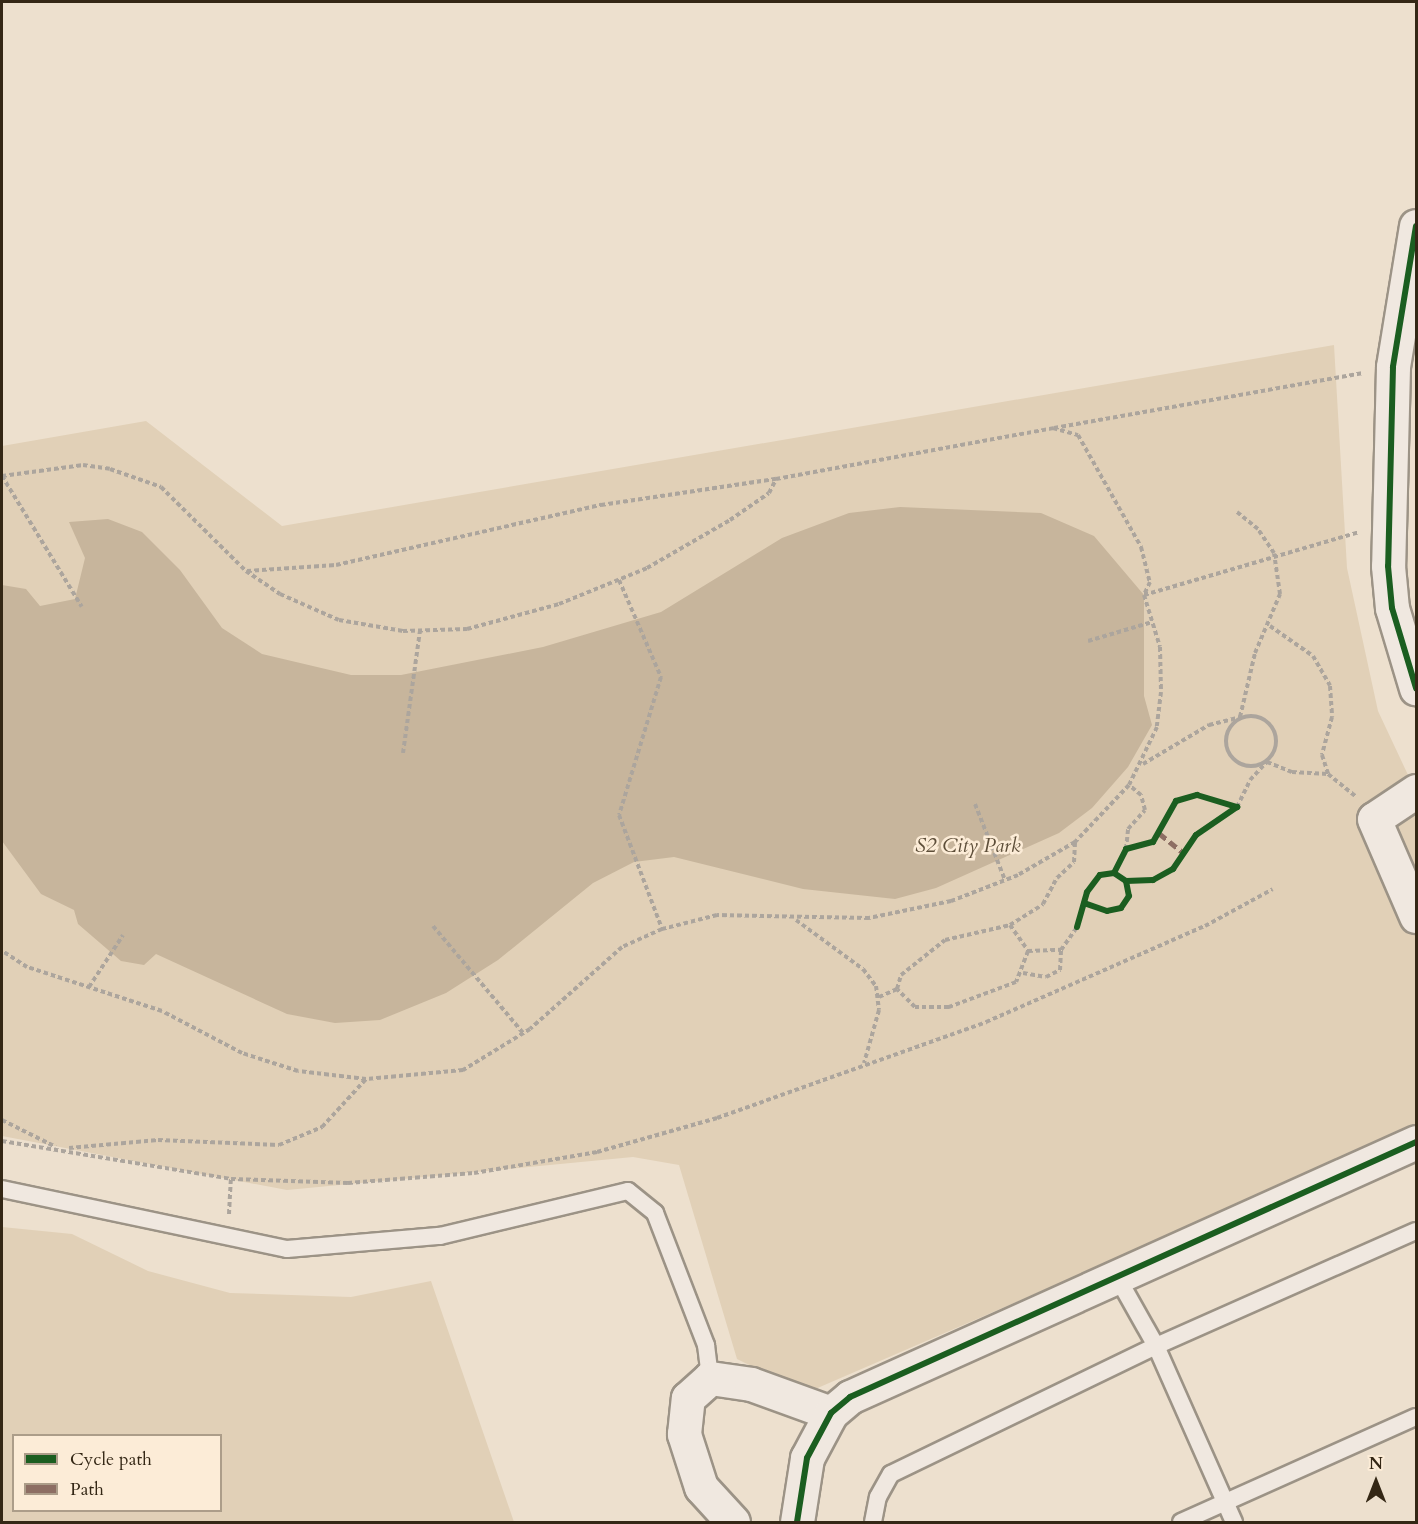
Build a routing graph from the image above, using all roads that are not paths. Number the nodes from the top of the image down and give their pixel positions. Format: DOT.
graph roads {
  1 [pos="1416,226"];
  2 [pos="1416,688"];
  3 [pos="1416,790"];
  4 [pos="1416,916"];
  5 [pos="1416,1142"];
  6 [pos="2,1189"];
  7 [pos="1416,1231"];
  8 [pos="1116,1275"];
  9 [pos="1156,1346"];
  10 [pos="710,1378"];
  11 [pos="831,1413"];
  12 [pos="1416,1417"];
  13 [pos="1225,1503"];
  14 [pos="733,1522"];
  15 [pos="797,1522"];
  16 [pos="871,1522"];
  17 [pos="1181,1522"];
  18 [pos="1234,1522"];
  1 -- 2 [label="street"];
  3 -- 4 [label="street"];
  5 -- 8 [label="street"];
  6 -- 10 [label="lane"];
  7 -- 9 [label="lane"];
  8 -- 9 [label="lane"];
  8 -- 11 [label="street"];
  9 -- 13 [label="lane"];
  9 -- 16 [label="lane"];
  10 -- 11 [label="street"];
  10 -- 14 [label="street"];
  11 -- 15 [label="street"];
  12 -- 13 [label="lane"];
  13 -- 17 [label="lane"];
  13 -- 18 [label="lane"];
}
